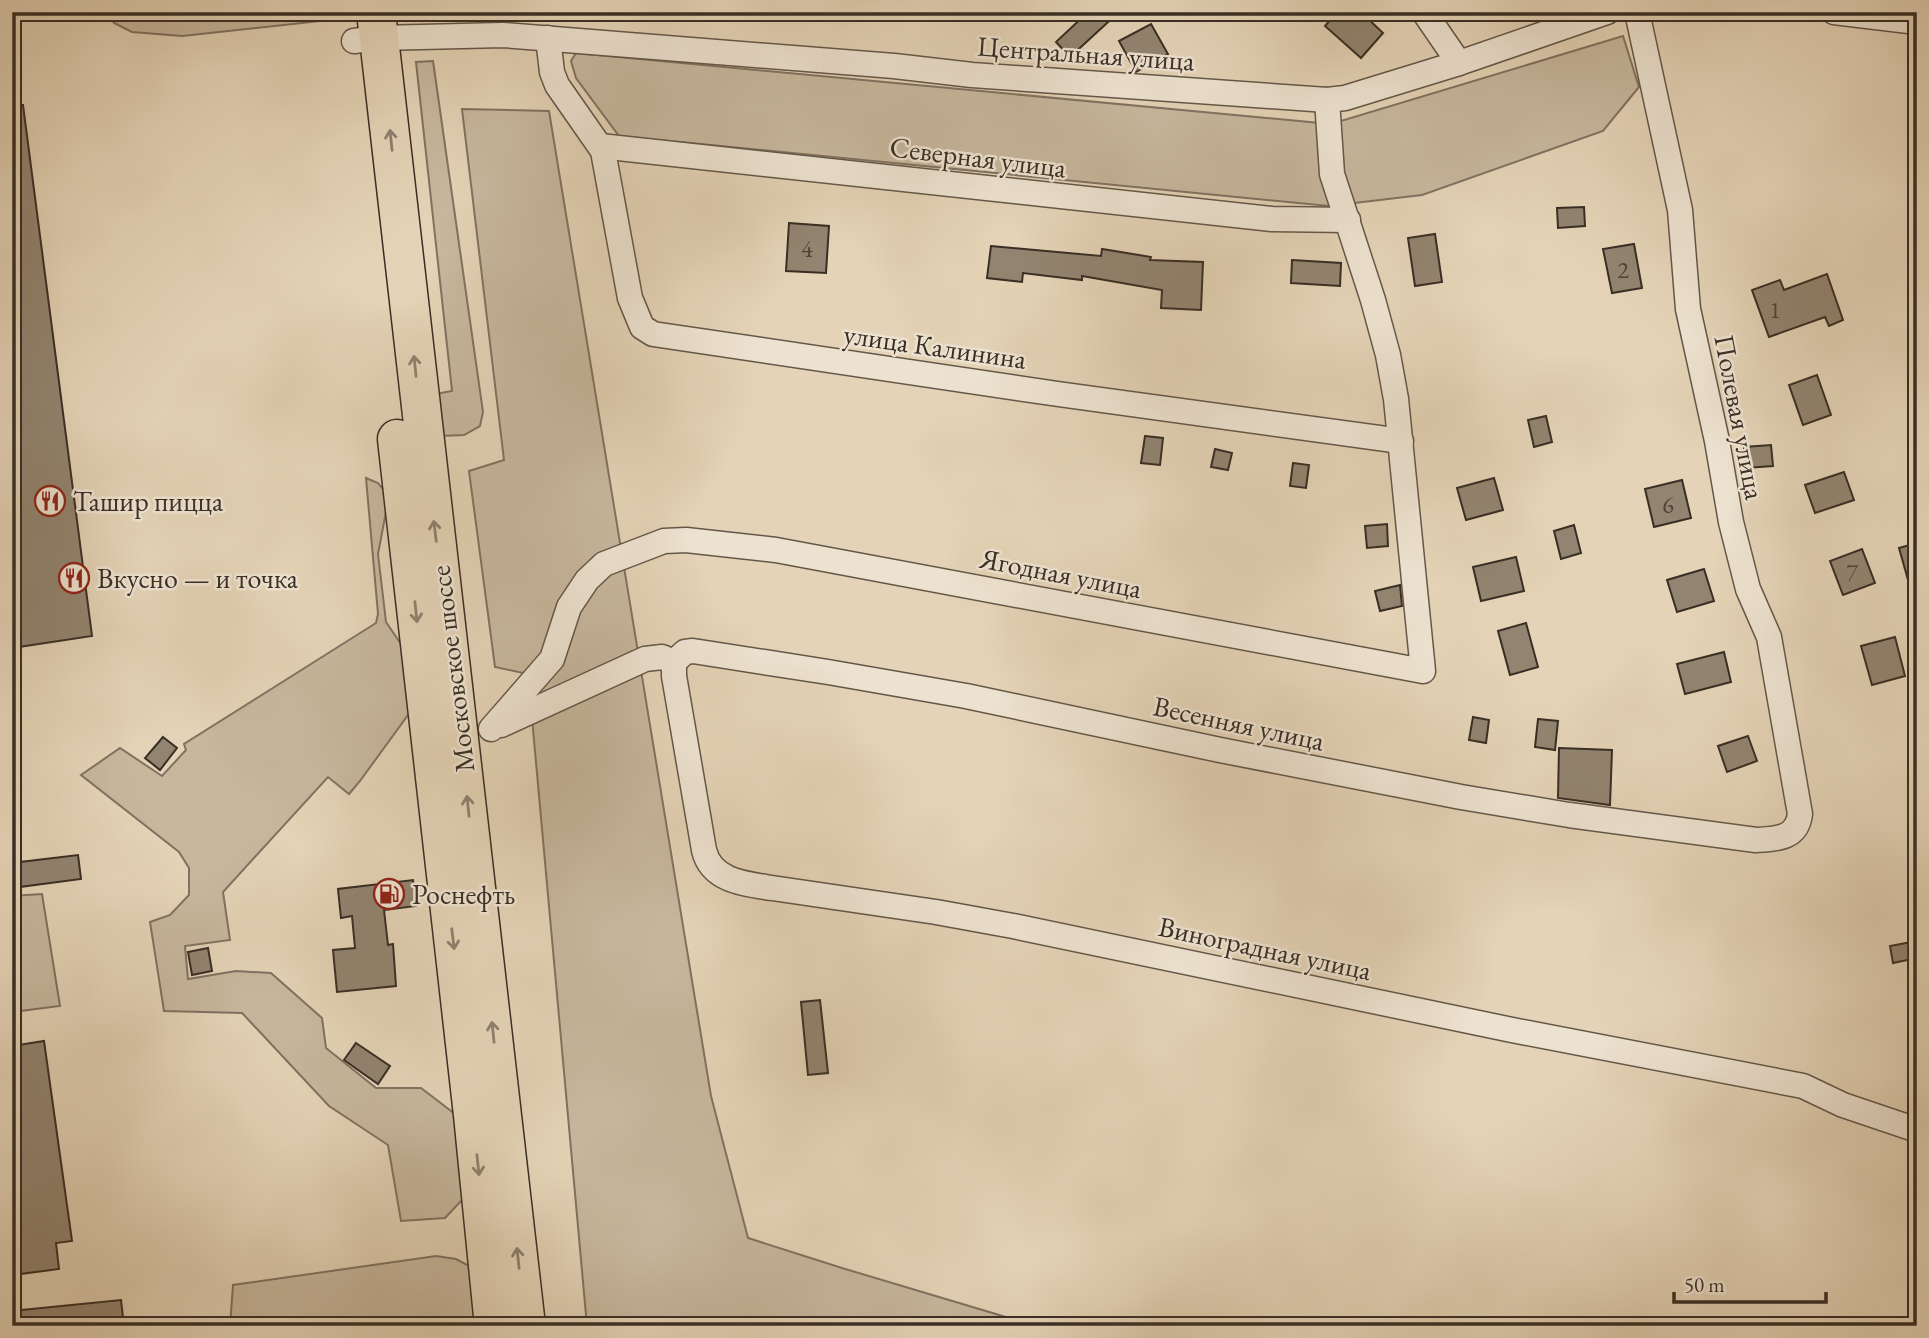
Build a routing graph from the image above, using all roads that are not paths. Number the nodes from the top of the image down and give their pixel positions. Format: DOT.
graph roads {
  1 [pos="1424,12"];
  2 [pos="1607,12"];
  3 [pos="1637,12"];
  4 [pos="1833,12"];
  5 [pos="1917,22"];
  6 [pos="365,26"];
  7 [pos="548,38"];
  8 [pos="1459,63"];
  9 [pos="1327,100"];
  10 [pos="601,149"];
  11 [pos="1348,220"];
  12 [pos="1401,441"];
  13 [pos="674,662"];
  14 [pos="476,734"];
  15 [pos="1795,829"];
  16 [pos="1917,1130"];
  17 [pos="494,1326"];
  18 [pos="526,1326"];
  1 -- 8 [label="street"];
  2 -- 8 [label="street, Центральная улица"];
  3 -- 15 [label="street, Полевая улица"];
  4 -- 5 [label="street"];
  6 -- 7 [label="street, Центральная улица"];
  14 -- 6 [label="main road, Московское шоссе, one-way"];
  6 -- 17 [label="main road, Московское шоссе, one-way"];
  7 -- 9 [label="street, Центральная улица"];
  7 -- 10 [label="street"];
  8 -- 9 [label="street, Центральная улица"];
  9 -- 11 [label="street"];
  10 -- 11 [label="street, Северная улица"];
  10 -- 12 [label="street, улица Калинина"];
  11 -- 12 [label="street"];
  12 -- 14 [label="street, Ягодная улица"];
  13 -- 14 [label="street, Весенняя улица"];
  13 -- 15 [label="street, Весенняя улица"];
  13 -- 16 [label="street, Виноградная улица"];
  18 -- 14 [label="main road, Московское шоссе, one-way"];
}
